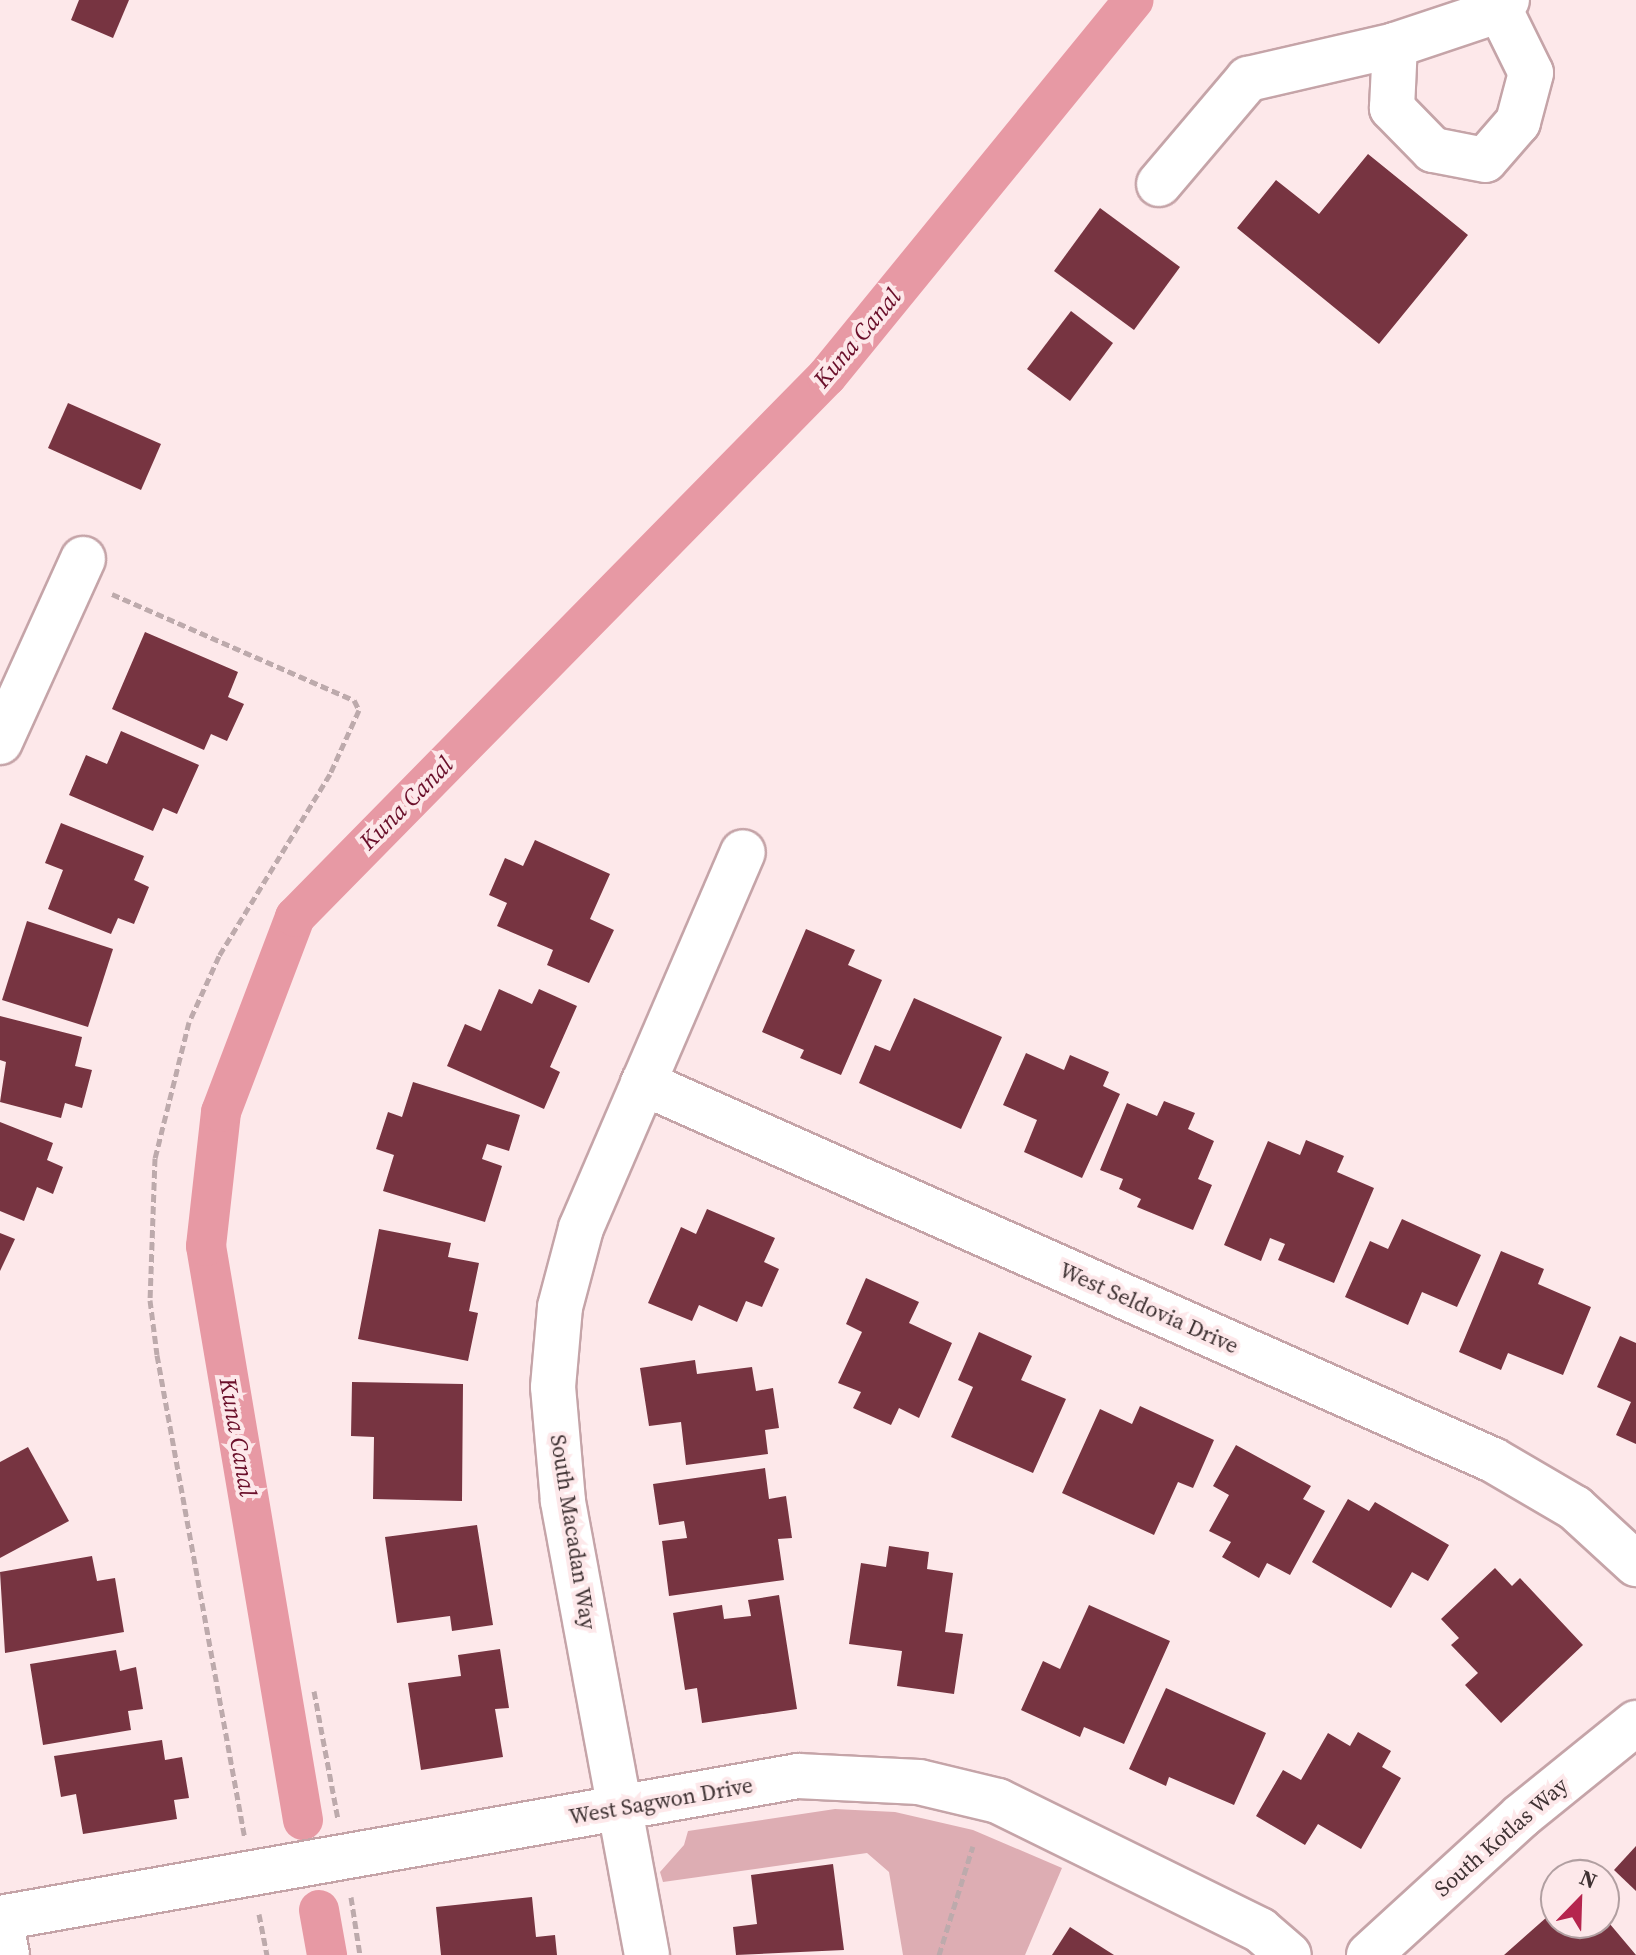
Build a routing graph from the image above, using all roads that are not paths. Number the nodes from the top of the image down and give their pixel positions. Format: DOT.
graph roads {
  1 [pos="1504,5"];
  2 [pos="1395,45"];
  3 [pos="1159,184"];
  4 [pos="79,569"];
  5 [pos="0,742"];
  6 [pos="743,852"];
  7 [pos="643,1083"];
  8 [pos="1636,1564"];
  9 [pos="1636,1723"];
  10 [pos="620,1808"];
  11 [pos="0,1918"];
  12 [pos="7,1955"];
  13 [pos="647,1955"];
  14 [pos="1289,1955"];
  15 [pos="1369,1955"];
  1 -- 2 [label="street"];
  1 -- 2 [label="street"];
  2 -- 3 [label="street"];
  4 -- 5 [label="street"];
  6 -- 7 [label="street, South Macadan Way"];
  7 -- 8 [label="street, West Seldovia Drive"];
  7 -- 10 [label="street, South Macadan Way"];
  9 -- 15 [label="street, South Kotlas Way"];
  10 -- 11 [label="street, West Sagwon Drive"];
  10 -- 13 [label="street, South Macadan Way"];
  10 -- 14 [label="street, West Sagwon Drive"];
  11 -- 12 [label="street"];
}
